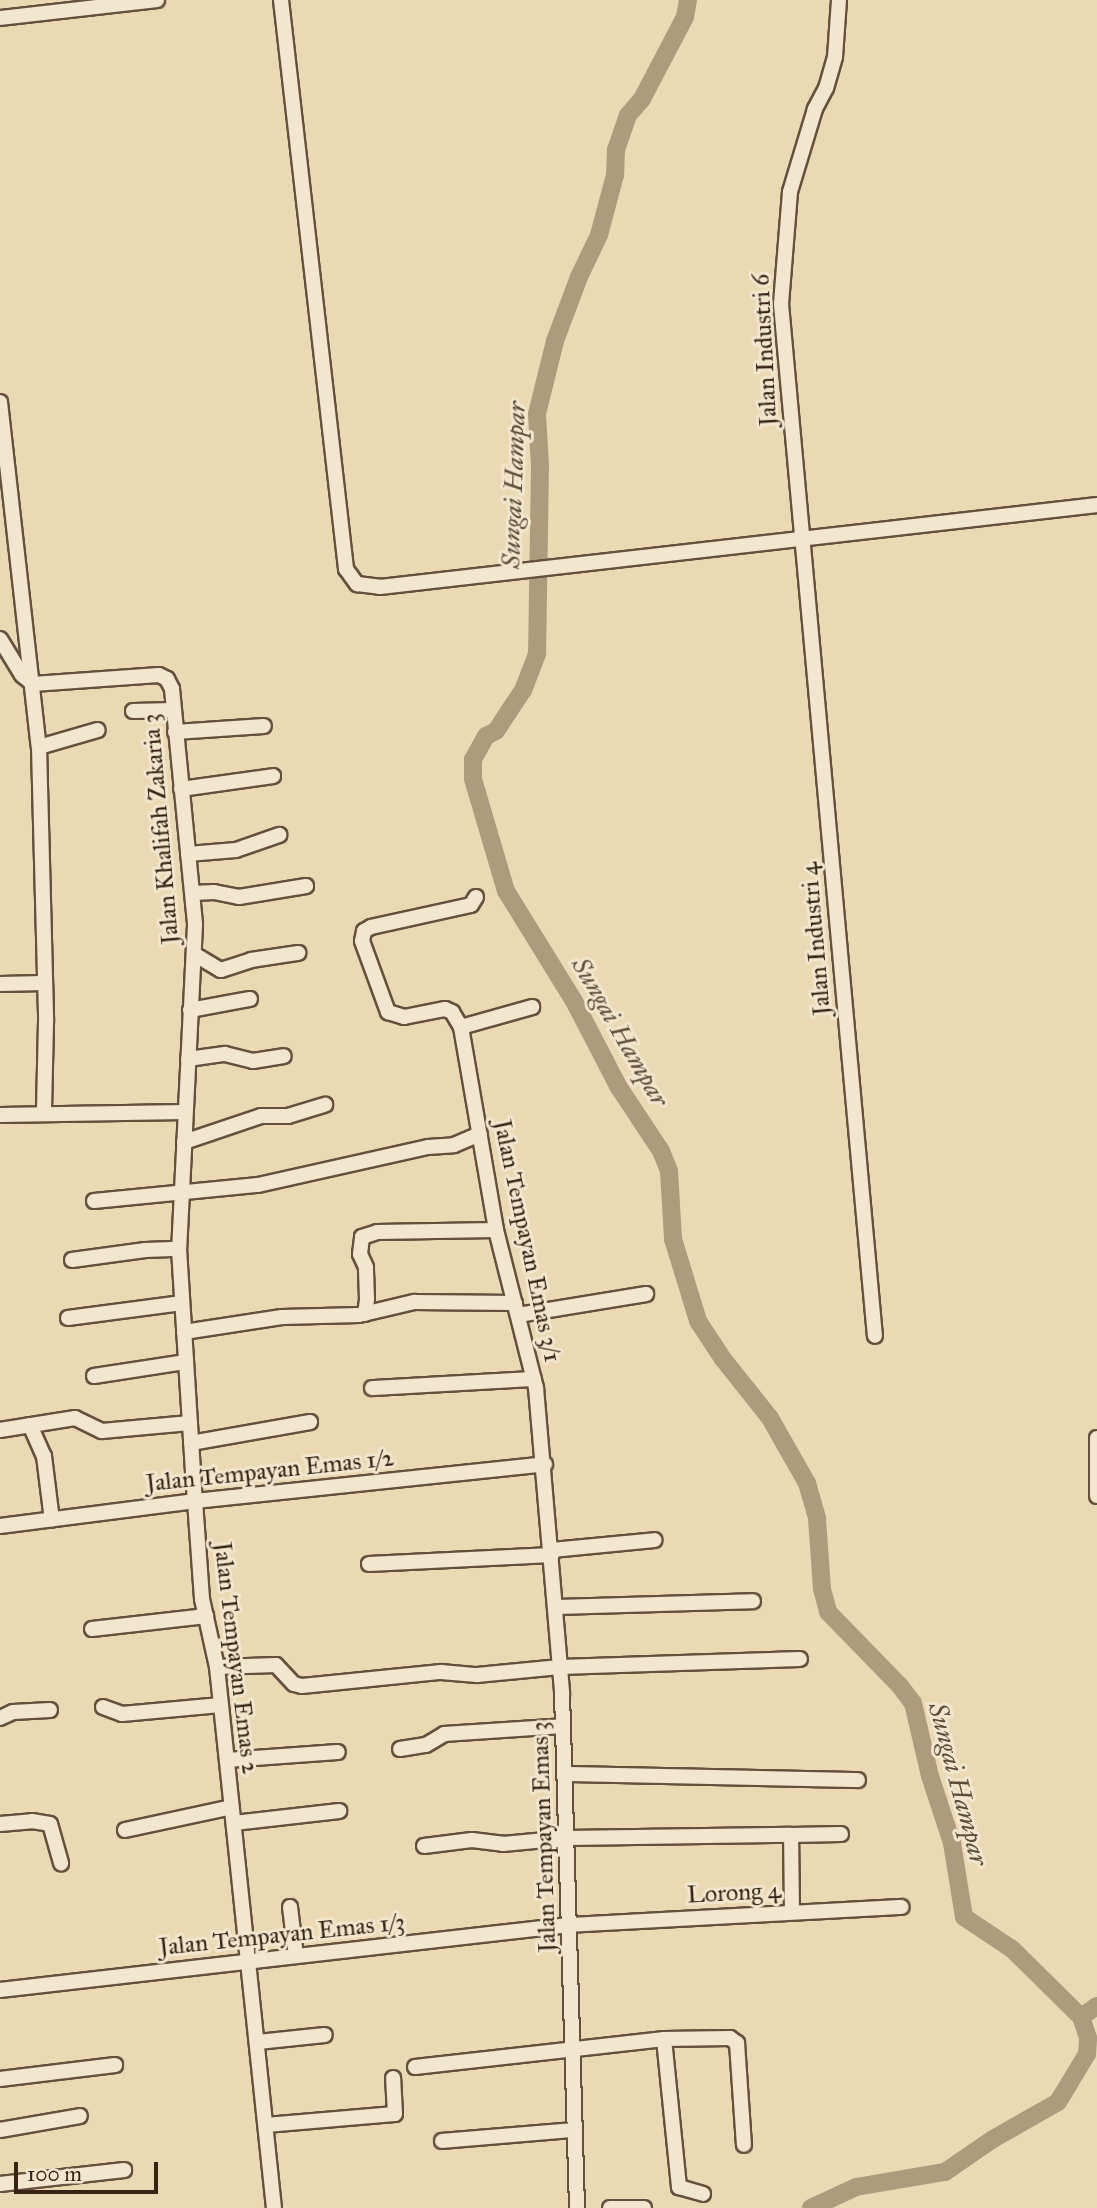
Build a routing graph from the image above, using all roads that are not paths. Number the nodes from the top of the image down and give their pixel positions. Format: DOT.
graph roads {
  1 [pos="157,0"];
  2 [pos="281,0"];
  3 [pos="839,0"];
  4 [pos="0,18"];
  5 [pos="0,402"];
  6 [pos="1097,505"];
  7 [pos="801,537"];
  8 [pos="0,639"];
  9 [pos="33,684"];
  10 [pos="174,710"];
  11 [pos="134,711"];
  12 [pos="264,726"];
  13 [pos="98,730"];
  14 [pos="175,732"];
  15 [pos="39,747"];
  16 [pos="273,776"];
  17 [pos="181,789"];
  18 [pos="279,835"];
  19 [pos="188,853"];
  20 [pos="306,886"];
  21 [pos="193,893"];
  22 [pos="476,897"];
  23 [pos="298,953"];
  24 [pos="194,954"];
  25 [pos="44,983"];
  26 [pos="0,984"];
  27 [pos="250,999"];
  28 [pos="532,1007"];
  29 [pos="190,1010"];
  30 [pos="461,1027"];
  31 [pos="285,1056"];
  32 [pos="188,1059"];
  33 [pos="325,1105"];
  34 [pos="185,1112"];
  35 [pos="44,1114"];
  36 [pos="0,1115"];
  37 [pos="480,1134"];
  38 [pos="184,1142"];
  39 [pos="181,1191"];
  40 [pos="94,1201"];
  41 [pos="496,1230"];
  42 [pos="179,1249"];
  43 [pos="72,1261"];
  44 [pos="646,1294"];
  45 [pos="182,1303"];
  46 [pos="517,1309"];
  47 [pos="365,1314"];
  48 [pos="68,1318"];
  49 [pos="184,1332"];
  50 [pos="875,1336"];
  51 [pos="186,1362"];
  52 [pos="94,1376"];
  53 [pos="534,1379"];
  54 [pos="372,1388"];
  55 [pos="310,1422"];
  56 [pos="190,1423"];
  57 [pos="30,1425"];
  58 [pos="0,1430"];
  59 [pos="1097,1438"];
  60 [pos="191,1443"];
  61 [pos="545,1465"];
  62 [pos="1097,1496"];
  63 [pos="195,1502"];
  64 [pos="52,1520"];
  65 [pos="0,1526"];
  66 [pos="655,1540"];
  67 [pos="552,1552"];
  68 [pos="369,1564"];
  69 [pos="753,1601"];
  70 [pos="556,1607"];
  71 [pos="206,1616"];
  72 [pos="92,1629"];
  73 [pos="800,1659"];
  74 [pos="217,1667"];
  75 [pos="561,1667"];
  76 [pos="221,1705"];
  77 [pos="103,1707"];
  78 [pos="50,1710"];
  79 [pos="0,1718"];
  80 [pos="563,1726"];
  81 [pos="400,1749"];
  82 [pos="338,1752"];
  83 [pos="227,1760"];
  84 [pos="565,1774"];
  85 [pos="858,1780"];
  86 [pos="232,1807"];
  87 [pos="339,1811"];
  88 [pos="234,1823"];
  89 [pos="0,1824"];
  90 [pos="125,1830"];
  91 [pos="841,1834"];
  92 [pos="791,1835"];
  93 [pos="567,1838"];
  94 [pos="424,1846"];
  95 [pos="61,1863"];
  96 [pos="290,1907"];
  97 [pos="902,1908"];
  98 [pos="792,1912"];
  99 [pos="569,1925"];
  100 [pos="296,1956"];
  101 [pos="249,1961"];
  102 [pos="0,1990"];
  103 [pos="325,2035"];
  104 [pos="664,2039"];
  105 [pos="258,2042"];
  106 [pos="572,2049"];
  107 [pos="115,2065"];
  108 [pos="415,2067"];
  109 [pos="393,2078"];
  110 [pos="0,2079"];
  111 [pos="80,2116"];
  112 [pos="266,2125"];
  113 [pos="0,2130"];
  114 [pos="574,2130"];
  115 [pos="442,2141"];
  116 [pos="744,2145"];
  117 [pos="124,2170"];
  118 [pos="0,2184"];
  119 [pos="703,2194"];
  120 [pos="274,2208"];
  121 [pos="576,2208"];
  122 [pos="610,2208"];
  123 [pos="644,2208"];
  1 -- 4 [label="street"];
  2 -- 7 [label="street"];
  3 -- 7 [label="street, Jalan Industri 6"];
  5 -- 9 [label="street"];
  6 -- 7 [label="street"];
  7 -- 50 [label="street, Jalan Industri 4"];
  8 -- 9 [label="street"];
  9 -- 10 [label="street, Jalan Khalifah Zakaria 3"];
  9 -- 15 [label="street"];
  10 -- 11 [label="street"];
  10 -- 14 [label="street, Jalan Khalifah Zakaria 3"];
  12 -- 14 [label="street"];
  13 -- 15 [label="street"];
  14 -- 17 [label="street, Jalan Khalifah Zakaria 3"];
  15 -- 25 [label="street"];
  16 -- 17 [label="street"];
  17 -- 19 [label="street, Jalan Khalifah Zakaria 3"];
  18 -- 19 [label="street"];
  19 -- 21 [label="street, Jalan Khalifah Zakaria 3"];
  20 -- 21 [label="street"];
  21 -- 24 [label="street, Jalan Khalifah Zakaria 3"];
  22 -- 30 [label="street"];
  23 -- 24 [label="street"];
  24 -- 29 [label="street, Jalan Khalifah Zakaria 3"];
  25 -- 26 [label="street"];
  25 -- 35 [label="street"];
  27 -- 29 [label="street"];
  28 -- 30 [label="street"];
  29 -- 32 [label="street, Jalan Khalifah Zakaria 3"];
  30 -- 37 [label="street, Jalan Tempayan Emas 3/1"];
  31 -- 32 [label="street"];
  32 -- 34 [label="street, Jalan Khalifah Zakaria 3"];
  33 -- 38 [label="street"];
  34 -- 35 [label="street"];
  34 -- 38 [label="street, Jalan Tempayan Emas 2"];
  35 -- 36 [label="street"];
  37 -- 39 [label="street"];
  37 -- 41 [label="street, Jalan Tempayan Emas 3/1"];
  38 -- 39 [label="street, Jalan Tempayan Emas 2"];
  39 -- 40 [label="street"];
  39 -- 42 [label="street, Jalan Tempayan Emas 2"];
  41 -- 46 [label="street, Jalan Tempayan Emas 3/1"];
  41 -- 47 [label="street"];
  42 -- 43 [label="street"];
  42 -- 45 [label="street, Jalan Tempayan Emas 2"];
  44 -- 46 [label="street"];
  45 -- 48 [label="street"];
  45 -- 49 [label="street, Jalan Tempayan Emas 2"];
  46 -- 47 [label="street"];
  46 -- 53 [label="street, Jalan Tempayan Emas 3/1"];
  47 -- 49 [label="street"];
  49 -- 51 [label="street, Jalan Tempayan Emas 2"];
  51 -- 52 [label="street"];
  51 -- 56 [label="street, Jalan Tempayan Emas 2"];
  53 -- 54 [label="street"];
  53 -- 61 [label="street, Jalan Tempayan Emas 3/1"];
  55 -- 60 [label="street"];
  56 -- 57 [label="street"];
  56 -- 60 [label="street, Jalan Tempayan Emas 2"];
  57 -- 58 [label="street"];
  57 -- 64 [label="street"];
  59 -- 62 [label="street"];
  60 -- 63 [label="street, Jalan Tempayan Emas 2"];
  61 -- 63 [label="street, Jalan Tempayan Emas 1/2"];
  61 -- 67 [label="street, Jalan Tempayan Emas 3"];
  63 -- 64 [label="street, Jalan Tempayan Emas 1/2"];
  63 -- 71 [label="street, Jalan Tempayan Emas 2"];
  64 -- 65 [label="street, Jalan Tempayan Emas 1/2"];
  66 -- 67 [label="street"];
  67 -- 68 [label="street"];
  67 -- 70 [label="street, Jalan Tempayan Emas 3"];
  69 -- 70 [label="street"];
  70 -- 75 [label="street, Jalan Tempayan Emas 3"];
  71 -- 72 [label="street"];
  71 -- 74 [label="street, Jalan Tempayan Emas 2"];
  73 -- 75 [label="street"];
  74 -- 75 [label="street"];
  74 -- 76 [label="street, Jalan Tempayan Emas 2"];
  75 -- 80 [label="street, Jalan Tempayan Emas 3"];
  76 -- 77 [label="street"];
  76 -- 83 [label="street, Jalan Tempayan Emas 2"];
  78 -- 79 [label="street"];
  80 -- 81 [label="street"];
  80 -- 84 [label="street, Jalan Tempayan Emas 3"];
  82 -- 83 [label="street"];
  83 -- 86 [label="street, Jalan Tempayan Emas 2"];
  84 -- 85 [label="street"];
  84 -- 93 [label="street, Jalan Tempayan Emas 3"];
  86 -- 88 [label="street, Jalan Tempayan Emas 2"];
  86 -- 90 [label="street"];
  87 -- 88 [label="street"];
  88 -- 101 [label="street, Jalan Tempayan Emas 2"];
  89 -- 95 [label="street"];
  91 -- 92 [label="street"];
  92 -- 93 [label="street"];
  92 -- 98 [label="street"];
  93 -- 94 [label="street"];
  93 -- 99 [label="street, Jalan Tempayan Emas 3"];
  96 -- 100 [label="street"];
  97 -- 98 [label="street, Lorong 4"];
  98 -- 99 [label="street, Lorong 4"];
  99 -- 100 [label="street, Jalan Tempayan Emas 1/3"];
  99 -- 106 [label="street, Jalan Tempayan Emas 3"];
  100 -- 101 [label="street, Jalan Tempayan Emas 1/3"];
  101 -- 102 [label="street, Jalan Tempayan Emas 1/3"];
  101 -- 105 [label="street, Jalan Tempayan Emas 2"];
  103 -- 105 [label="street"];
  104 -- 106 [label="street"];
  104 -- 116 [label="street"];
  104 -- 119 [label="street"];
  105 -- 112 [label="street, Jalan Tempayan Emas 2"];
  106 -- 108 [label="street"];
  106 -- 114 [label="street, Jalan Tempayan Emas 3"];
  107 -- 110 [label="street"];
  109 -- 112 [label="street"];
  111 -- 113 [label="street"];
  112 -- 120 [label="street, Jalan Tempayan Emas 2"];
  114 -- 115 [label="street"];
  114 -- 121 [label="street, Jalan Tempayan Emas 3"];
  117 -- 118 [label="street"];
  122 -- 123 [label="street"];
}
